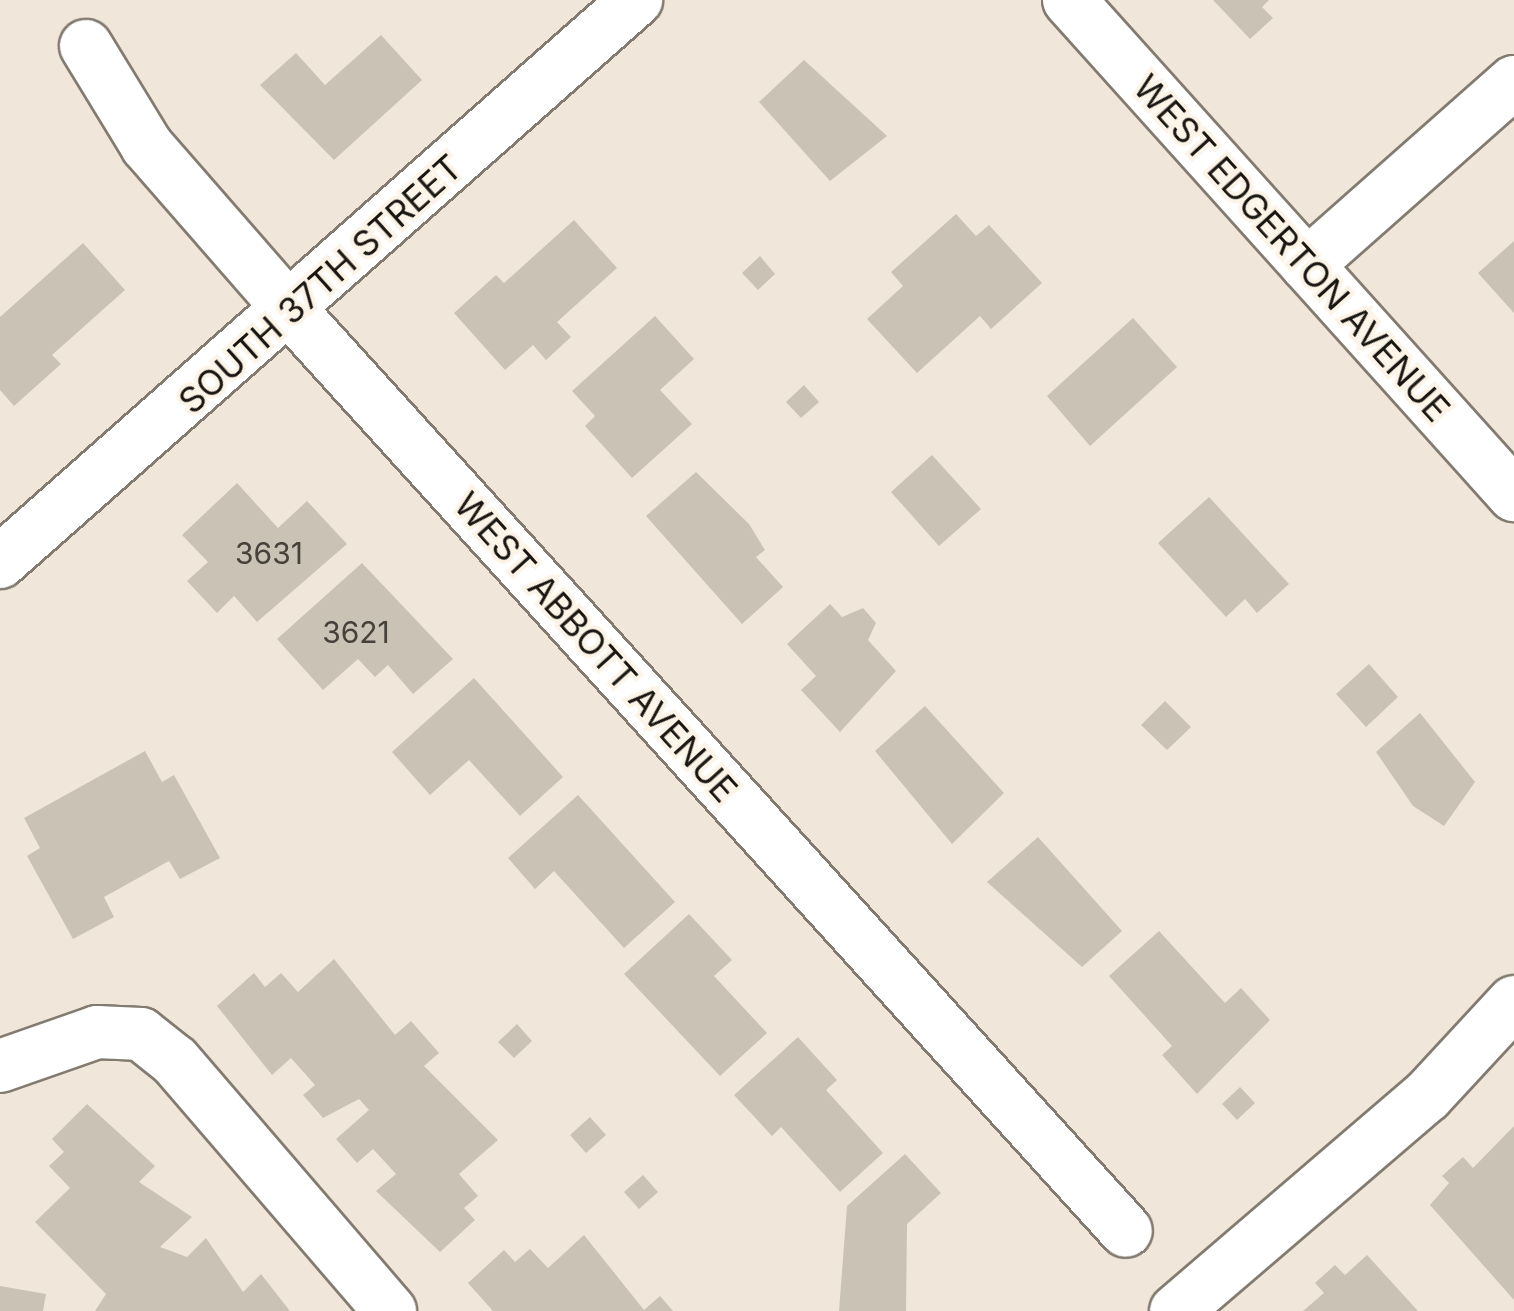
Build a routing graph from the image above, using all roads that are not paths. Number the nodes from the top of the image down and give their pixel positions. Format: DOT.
graph roads {
  1 [pos="636,0"];
  2 [pos="1069,0"];
  3 [pos="86,46"];
  4 [pos="1514,82"];
  5 [pos="1307,265"];
  6 [pos="291,311"];
  7 [pos="1514,495"];
  8 [pos="0,562"];
  9 [pos="1513,1006"];
  10 [pos="0,1066"];
  11 [pos="1126,1231"];
  12 [pos="1182,1306"];
  13 [pos="390,1311"];
  1 -- 6 [label="street, SOUTH 37TH STREET"];
  2 -- 5 [label="street, WEST EDGERTON AVENUE"];
  3 -- 6 [label="street, WEST ABBOTT AVENUE"];
  4 -- 5 [label="street"];
  5 -- 7 [label="street, WEST EDGERTON AVENUE"];
  6 -- 8 [label="street, SOUTH 37TH STREET"];
  6 -- 11 [label="street, WEST ABBOTT AVENUE"];
  9 -- 12 [label="street"];
  10 -- 13 [label="street"];
}
